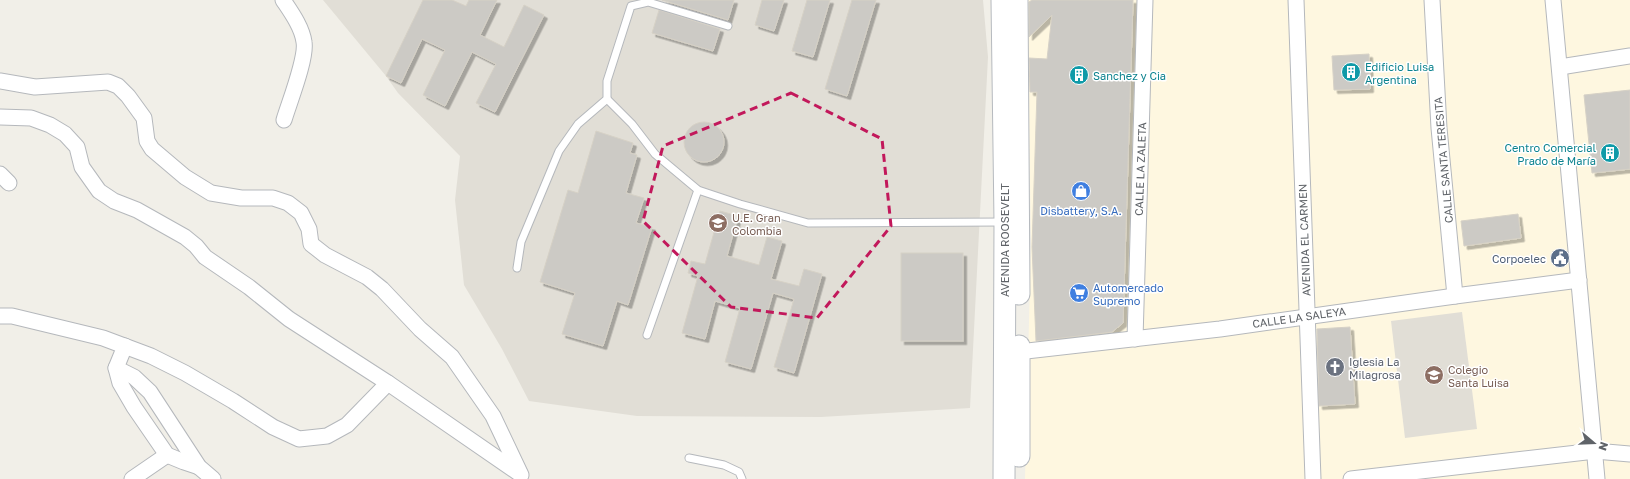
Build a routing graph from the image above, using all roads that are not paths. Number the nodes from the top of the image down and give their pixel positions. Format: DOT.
graph roads {
  1 [pos="283,0"];
  2 [pos="1002,0"];
  3 [pos="1017,0"];
  4 [pos="1145,0"];
  5 [pos="1296,0"];
  6 [pos="1432,0"];
  7 [pos="1553,0"];
  8 [pos="728,26"];
  9 [pos="1630,56"];
  10 [pos="1560,67"];
  11 [pos="0,81"];
  12 [pos="607,99"];
  13 [pos="0,117"];
  14 [pos="284,120"];
  15 [pos="698,190"];
  16 [pos="1005,222"];
  17 [pos="517,268"];
  18 [pos="1579,280"];
  19 [pos="1455,296"];
  20 [pos="0,316"];
  21 [pos="1307,316"];
  22 [pos="647,336"];
  23 [pos="1135,339"];
  24 [pos="125,346"];
  25 [pos="1012,352"];
  26 [pos="116,368"];
  27 [pos="388,383"];
  28 [pos="1596,451"];
  29 [pos="1630,454"];
  30 [pos="167,455"];
  31 [pos="689,458"];
  32 [pos="200,467"];
  33 [pos="138,477"];
  34 [pos="524,477"];
  35 [pos="213,479"];
  36 [pos="742,479"];
  37 [pos="1004,479"];
  38 [pos="1018,479"];
  39 [pos="1313,479"];
  40 [pos="1351,479"];
  41 [pos="1597,479"];
  1 -- 14 [label="street"];
  2 -- 16 [label="street, AVENIDA ROOSEVELT"];
  3 -- 25 [label="street, AVENIDA ROOSEVELT"];
  4 -- 23 [label="street, CALLE LA ZALETA"];
  5 -- 21 [label="street, AVENIDA EL CARMEN"];
  6 -- 19 [label="street, CALLE SANTA TERESITA"];
  7 -- 10 [label="street"];
  8 -- 12 [label="lane"];
  9 -- 10 [label="street"];
  10 -- 18 [label="street"];
  11 -- 34 [label="street"];
  12 -- 15 [label="lane"];
  12 -- 17 [label="lane"];
  13 -- 27 [label="street"];
  15 -- 16 [label="lane"];
  15 -- 22 [label="lane"];
  16 -- 25 [label="street, AVENIDA ROOSEVELT"];
  18 -- 19 [label="street, CALLE LA SALEYA"];
  18 -- 28 [label="street"];
  19 -- 21 [label="street, CALLE LA SALEYA"];
  20 -- 24 [label="street"];
  21 -- 23 [label="street, CALLE LA SALEYA"];
  21 -- 39 [label="street, AVENIDA EL CARMEN"];
  23 -- 25 [label="street, CALLE LA SALEYA"];
  24 -- 26 [label="street"];
  24 -- 27 [label="street"];
  25 -- 37 [label="street, AVENIDA ROOSEVELT"];
  25 -- 38 [label="street, AVENIDA ROOSEVELT"];
  26 -- 30 [label="street"];
  26 -- 32 [label="street"];
  27 -- 34 [label="street"];
  28 -- 29 [label="street"];
  28 -- 40 [label="street"];
  28 -- 41 [label="street"];
  30 -- 32 [label="street"];
  30 -- 33 [label="street"];
  31 -- 36 [label="lane"];
  32 -- 35 [label="street"];
}
